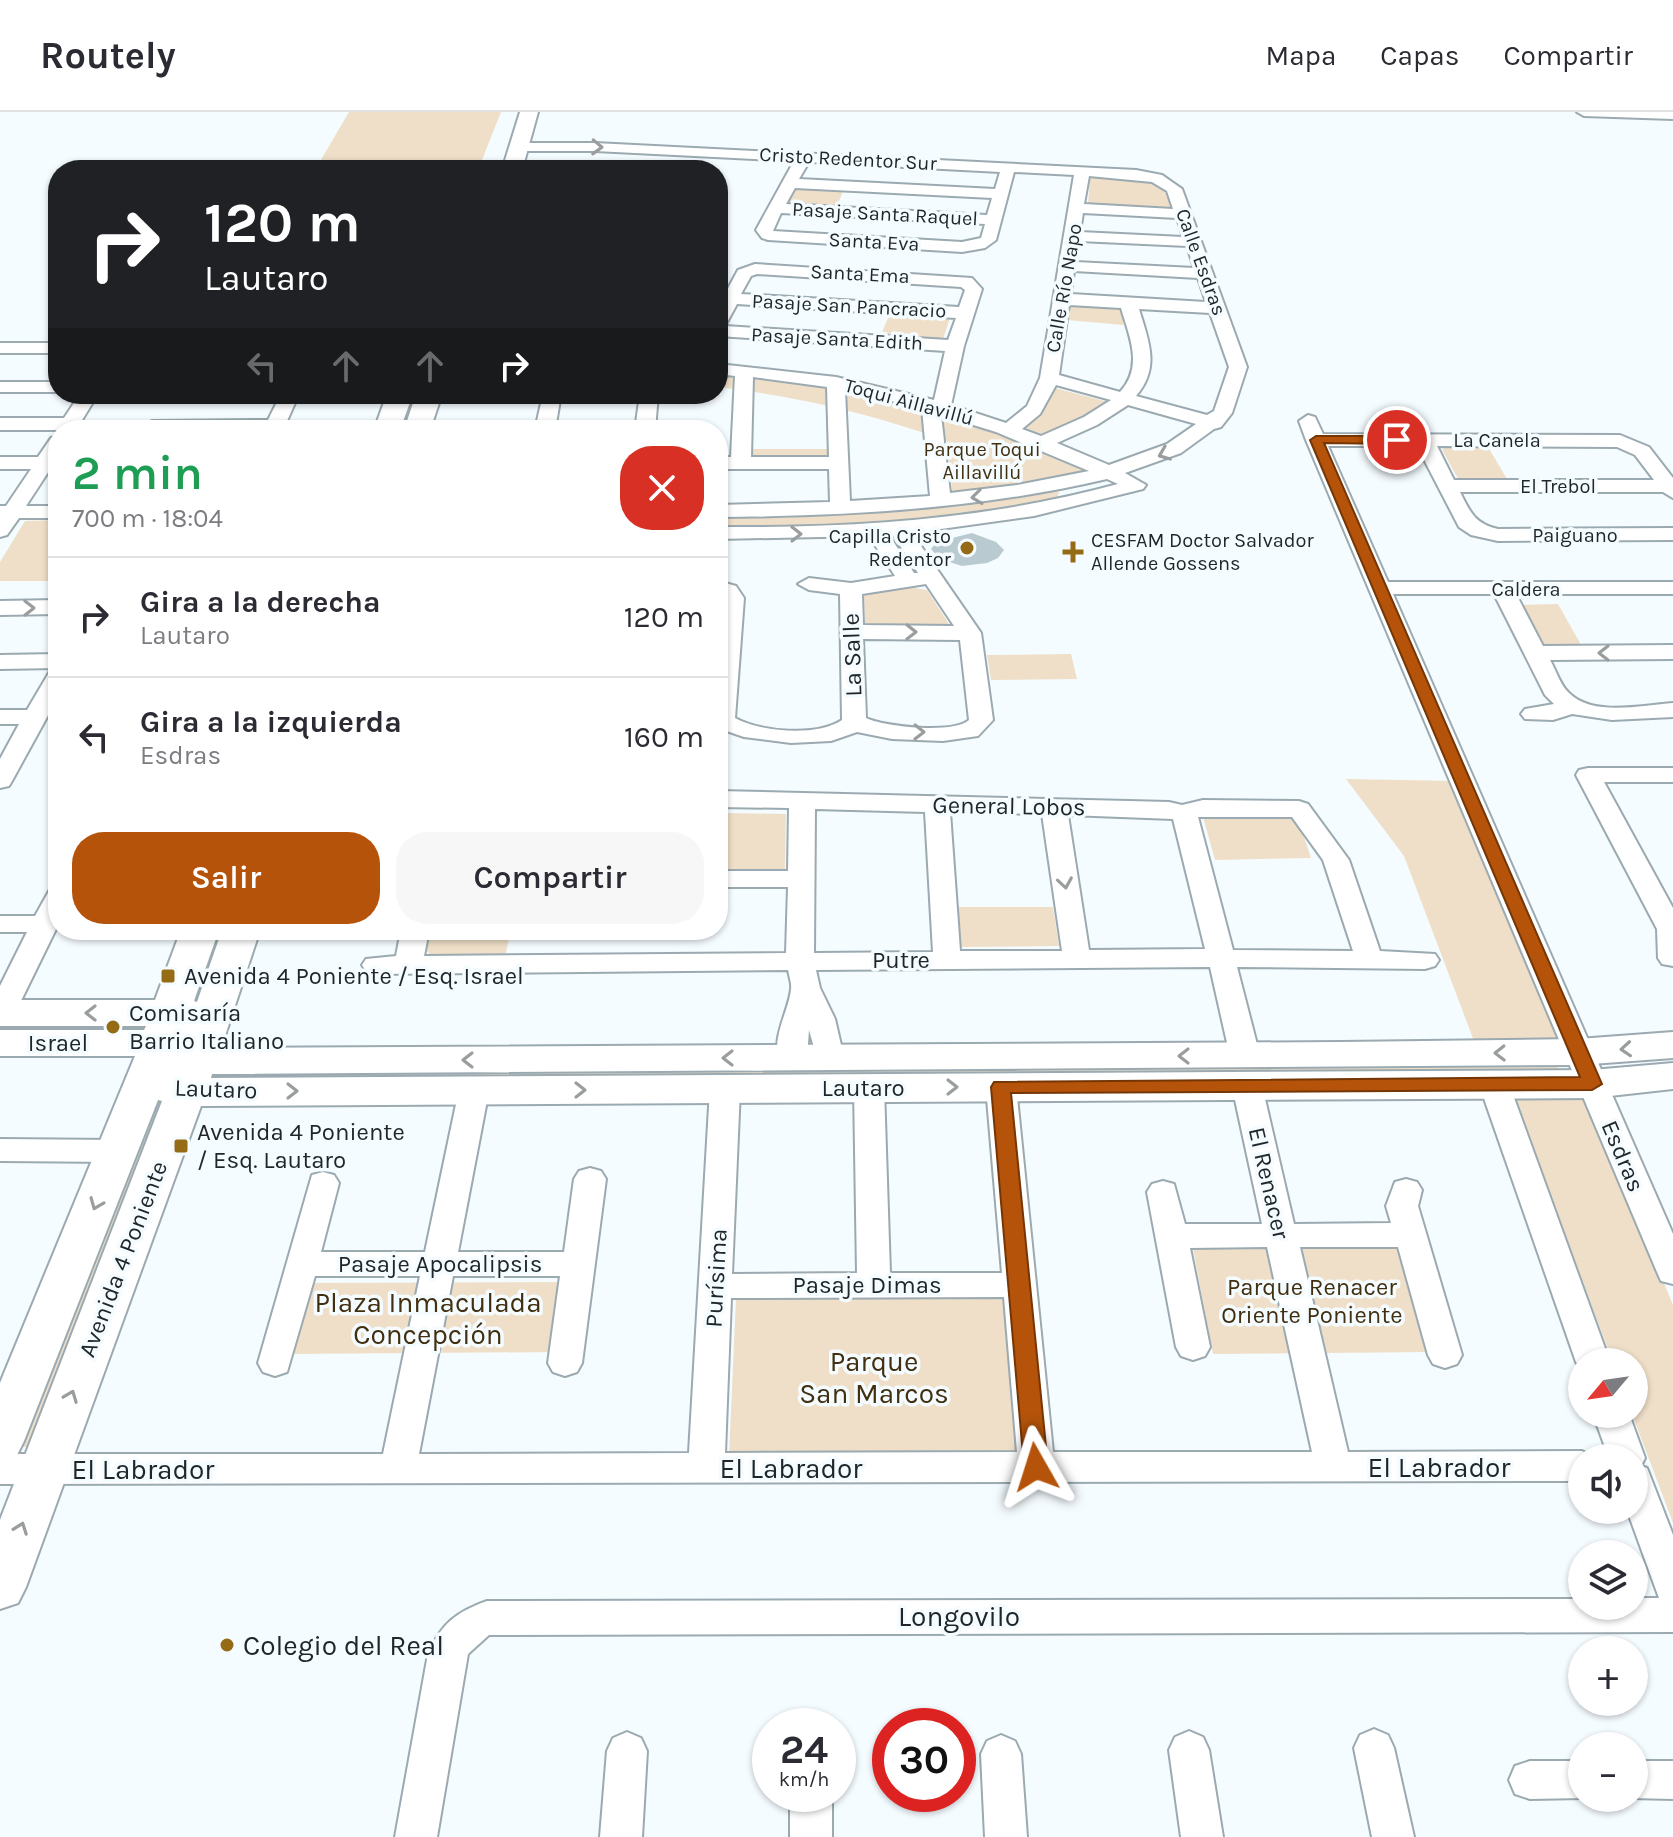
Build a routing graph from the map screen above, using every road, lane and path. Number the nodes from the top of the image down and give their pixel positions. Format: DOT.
graph roads {
  1 [pos="529,112"];
  2 [pos="1584,112"];
  3 [pos="1673,115"];
  4 [pos="519,147"];
  5 [pos="804,157"];
  6 [pos="515,160"];
  7 [pos="1008,168"];
  8 [pos="1082,171"];
  9 [pos="790,183"];
  10 [pos="1001,194"];
  11 [pos="776,208"];
  12 [pos="1077,208"];
  13 [pos="1184,214"];
  14 [pos="994,220"];
  15 [pos="1072,236"];
  16 [pos="1194,242"];
  17 [pos="1067,266"];
  18 [pos="1205,273"];
  19 [pos="733,299"];
  20 [pos="1061,299"];
  21 [pos="1129,303"];
  22 [pos="728,307"];
  23 [pos="1218,308"];
  24 [pos="966,313"];
  25 [pos="728,332"];
  26 [pos="955,346"];
  27 [pos="0,348"];
  28 [pos="48,348"];
  29 [pos="728,370"];
  30 [pos="744,371"];
  31 [pos="1049,378"];
  32 [pos="836,382"];
  33 [pos="0,387"];
  34 [pos="48,387"];
  35 [pos="1125,400"];
  36 [pos="936,407"];
  37 [pos="1214,423"];
  38 [pos="1626,423"];
  39 [pos="0,424"];
  40 [pos="48,426"];
  41 [pos="1006,430"];
  42 [pos="1312,430"];
  43 [pos="1424,440"];
  44 [pos="1041,443"];
  45 [pos="1630,444"];
  46 [pos="48,457"];
  47 [pos="0,463"];
  48 [pos="44,463"];
  49 [pos="728,463"];
  50 [pos="741,463"];
  51 [pos="839,463"];
  52 [pos="1108,472"];
  53 [pos="1050,485"];
  54 [pos="1447,486"];
  55 [pos="1671,489"];
  56 [pos="941,501"];
  57 [pos="1066,504"];
  58 [pos="840,509"];
  59 [pos="728,511"];
  60 [pos="6,512"];
  61 [pos="48,512"];
  62 [pos="898,527"];
  63 [pos="875,529"];
  64 [pos="0,531"];
  65 [pos="728,533"];
  66 [pos="1673,534"];
  67 [pos="932,577"];
  68 [pos="908,580"];
  69 [pos="809,584"];
  70 [pos="1380,588"];
  71 [pos="1673,588"];
  72 [pos="851,589"];
  73 [pos="1502,589"];
  74 [pos="728,591"];
  75 [pos="48,607"];
  76 [pos="0,608"];
  77 [pos="852,632"];
  78 [pos="970,633"];
  79 [pos="728,650"];
  80 [pos="1673,652"];
  81 [pos="1535,653"];
  82 [pos="48,661"];
  83 [pos="0,662"];
  84 [pos="48,695"];
  85 [pos="1571,706"];
  86 [pos="1673,710"];
  87 [pos="1533,714"];
  88 [pos="0,717"];
  89 [pos="36,717"];
  90 [pos="854,722"];
  91 [pos="728,726"];
  92 [pos="1673,775"];
  93 [pos="0,781"];
  94 [pos="728,799"];
  95 [pos="802,801"];
  96 [pos="937,804"];
  97 [pos="1054,807"];
  98 [pos="1182,813"];
  99 [pos="728,879"];
  100 [pos="801,879"];
  101 [pos="48,918"];
  102 [pos="0,924"];
  103 [pos="45,924"];
  104 [pos="1672,929"];
  105 [pos="198,940"];
  106 [pos="237,940"];
  107 [pos="413,940"];
  108 [pos="1221,958"];
  109 [pos="1672,958"];
  110 [pos="1077,959"];
  111 [pos="947,960"];
  112 [pos="1425,960"];
  113 [pos="1370,961"];
  114 [pos="408,964"];
  115 [pos="376,965"];
  116 [pos="803,974"];
  117 [pos="0,1023"];
  118 [pos="1673,1045"];
  119 [pos="171,1058"];
  120 [pos="810,1058"];
  121 [pos="1585,1068"];
  122 [pos="1344,1070"];
  123 [pos="1246,1071"];
  124 [pos="526,1075"];
  125 [pos="1673,1076"];
  126 [pos="1494,1084"];
  127 [pos="1001,1087"];
  128 [pos="869,1088"];
  129 [pos="725,1089"];
  130 [pos="474,1090"];
  131 [pos="0,1150"];
  132 [pos="117,1151"];
  133 [pos="590,1179"];
  134 [pos="323,1183"];
  135 [pos="1406,1190"];
  136 [pos="1163,1192"];
  137 [pos="1281,1235"];
  138 [pos="1410,1235"];
  139 [pos="1172,1236"];
  140 [pos="301,1264"];
  141 [pos="439,1264"];
  142 [pos="579,1264"];
  143 [pos="1673,1272"];
  144 [pos="874,1285"];
  145 [pos="1019,1285"];
  146 [pos="715,1286"];
  147 [pos="1193,1347"];
  148 [pos="1588,1348"];
  149 [pos="1445,1355"];
  150 [pos="275,1363"];
  151 [pos="565,1363"];
  152 [pos="0,1441"];
  153 [pos="1568,1466"];
  154 [pos="1036,1467"];
  155 [pos="1333,1467"];
  156 [pos="706,1468"];
  157 [pos="22,1469"];
  158 [pos="398,1469"];
  159 [pos="1648,1517"];
  160 [pos="0,1587"];
  161 [pos="1673,1587"];
  162 [pos="1673,1615"];
  163 [pos="1374,1748"];
  164 [pos="1189,1750"];
  165 [pos="627,1751"];
  166 [pos="1001,1754"];
  167 [pos="1530,1780"];
  168 [pos="1568,1780"];
  169 [pos="1648,1780"];
  170 [pos="1673,1780"];
  171 [pos="811,1812"];
  172 [pos="416,1837"];
  173 [pos="621,1837"];
  174 [pos="811,1837"];
  175 [pos="1006,1837"];
  176 [pos="1202,1837"];
  177 [pos="1393,1837"];
  1 -- 4 [label="street"];
  2 -- 3 [label="street"];
  4 -- 5 [label="street, Cristo Redentor Sur, one-way"];
  4 -- 6 [label="street"];
  5 -- 7 [label="street, Cristo Redentor Sur"];
  5 -- 9 [label="street"];
  7 -- 8 [label="street, Cristo Redentor Sur"];
  7 -- 10 [label="street"];
  8 -- 12 [label="street, Calle Río Napo"];
  8 -- 13 [label="street, Calle Esdras"];
  9 -- 10 [label="street"];
  9 -- 11 [label="street"];
  10 -- 14 [label="street"];
  11 -- 14 [label="street, Pasaje Santa Raquel"];
  11 -- 14 [label="street, Santa Eva"];
  12 -- 13 [label="street"];
  12 -- 15 [label="street, Calle Río Napo"];
  13 -- 16 [label="street, Calle Esdras"];
  15 -- 16 [label="street"];
  15 -- 17 [label="street, Calle Río Napo"];
  16 -- 18 [label="street, Calle Esdras"];
  17 -- 18 [label="street"];
  17 -- 20 [label="street, Calle Río Napo"];
  18 -- 23 [label="street, Calle Esdras"];
  19 -- 22 [label="street"];
  19 -- 24 [label="street, Pasaje San Pancracio"];
  19 -- 24 [label="street, Santa Ema"];
  20 -- 21 [label="street"];
  20 -- 31 [label="street, Calle Río Napo"];
  21 -- 23 [label="street"];
  21 -- 35 [label="street"];
  23 -- 37 [label="street, Calle Esdras"];
  24 -- 26 [label="street"];
  25 -- 26 [label="street, Pasaje Santa Edith"];
  26 -- 36 [label="street"];
  27 -- 28 [label="street"];
  29 -- 30 [label="street, Toqui Aillavillú"];
  30 -- 32 [label="street, Toqui Aillavillú"];
  30 -- 50 [label="street"];
  31 -- 35 [label="street, Calle Río Napo"];
  31 -- 41 [label="street"];
  32 -- 36 [label="street, Toqui Aillavillú"];
  32 -- 51 [label="street"];
  33 -- 34 [label="street"];
  35 -- 37 [label="street, Calle Río Napo"];
  35 -- 44 [label="street"];
  36 -- 41 [label="street, Toqui Aillavillú"];
  36 -- 56 [label="street"];
  37 -- 52 [label="street, one-way"];
  38 -- 45 [label="street"];
  39 -- 40 [label="street"];
  41 -- 44 [label="street, Toqui Aillavillú"];
  42 -- 43 [label="street, La Canela"];
  42 -- 70 [label="street, Esdras"];
  43 -- 45 [label="street, La Canela"];
  43 -- 54 [label="street"];
  44 -- 52 [label="street, Toqui Aillavillú"];
  45 -- 55 [label="street"];
  46 -- 48 [label="street"];
  47 -- 48 [label="street"];
  48 -- 60 [label="street"];
  49 -- 50 [label="street"];
  50 -- 51 [label="street"];
  51 -- 58 [label="street"];
  52 -- 53 [label="street"];
  52 -- 57 [label="street, Toqui Aillavillú"];
  53 -- 56 [label="street, one-way"];
  53 -- 57 [label="street"];
  54 -- 55 [label="street, El Trebol"];
  54 -- 66 [label="street, Paiguano"];
  56 -- 58 [label="street"];
  57 -- 62 [label="street"];
  58 -- 59 [label="street"];
  60 -- 61 [label="street"];
  60 -- 64 [label="street"];
  62 -- 63 [label="street"];
  62 -- 67 [label="street"];
  65 -- 63 [label="street, one-way"];
  63 -- 68 [label="street"];
  67 -- 68 [label="street"];
  67 -- 78 [label="street"];
  68 -- 72 [label="street"];
  69 -- 72 [label="street"];
  70 -- 73 [label="street, Caldera"];
  70 -- 121 [label="street, Esdras"];
  71 -- 73 [label="street, Caldera"];
  72 -- 77 [label="street, La Salle"];
  73 -- 81 [label="street"];
  74 -- 79 [label="street"];
  76 -- 75 [label="street, one-way"];
  77 -- 78 [label="street, one-way"];
  77 -- 90 [label="street, La Salle"];
  90 -- 78 [label="street, one-way"];
  80 -- 81 [label="street, one-way"];
  81 -- 85 [label="street"];
  82 -- 83 [label="street"];
  84 -- 89 [label="street"];
  85 -- 86 [label="street"];
  85 -- 87 [label="street"];
  88 -- 89 [label="street"];
  89 -- 93 [label="street"];
  90 -- 91 [label="street"];
  92 -- 104 [label="street"];
  94 -- 95 [label="street, General Lobos"];
  95 -- 96 [label="street, General Lobos"];
  95 -- 100 [label="street"];
  96 -- 97 [label="street, General Lobos"];
  96 -- 111 [label="street"];
  97 -- 98 [label="street, General Lobos"];
  97 -- 110 [label="street, one-way"];
  98 -- 108 [label="street, El Renacer"];
  98 -- 113 [label="street, General Lobos"];
  99 -- 100 [label="street"];
  100 -- 116 [label="street"];
  101 -- 103 [label="street"];
  102 -- 103 [label="street"];
  103 -- 117 [label="street"];
  104 -- 109 [label="street"];
  105 -- 119 [label="street, Avenida 4 Poniente"];
  106 -- 119 [label="street, Avenida 4 Poniente"];
  107 -- 114 [label="street"];
  108 -- 110 [label="street, Putre"];
  108 -- 113 [label="street, Putre"];
  108 -- 123 [label="street, El Renacer"];
  110 -- 111 [label="street, Putre"];
  111 -- 116 [label="street, Putre"];
  112 -- 113 [label="street, Putre"];
  114 -- 115 [label="street, Putre"];
  114 -- 116 [label="street, Putre"];
  116 -- 120 [label="street"];
  117 -- 119 [label="street, Israel"];
  118 -- 121 [label="street, Lautaro, one-way"];
  124 -- 119 [label="street, Lautaro, one-way"];
  119 -- 130 [label="street, Lautaro, one-way"];
  119 -- 132 [label="street, Avenida 4 Poniente"];
  157 -- 119 [label="street, Avenida 4 Poniente, one-way"];
  123 -- 120 [label="street, Lautaro, one-way"];
  120 -- 124 [label="street, Lautaro, one-way"];
  121 -- 122 [label="street, Lautaro, one-way"];
  121 -- 125 [label="street, Lautaro"];
  121 -- 126 [label="street, Lautaro"];
  121 -- 143 [label="street, Esdras"];
  122 -- 123 [label="street, Lautaro"];
  122 -- 126 [label="street, Lautaro"];
  123 -- 127 [label="street, Lautaro"];
  123 -- 137 [label="street, El Renacer"];
  124 -- 129 [label="street, Lautaro, one-way"];
  124 -- 130 [label="street, Lautaro"];
  126 -- 148 [label="street"];
  128 -- 127 [label="street, Lautaro, one-way"];
  127 -- 145 [label="street"];
  128 -- 129 [label="street, Lautaro"];
  128 -- 144 [label="street"];
  129 -- 146 [label="street, Purísima"];
  130 -- 141 [label="street"];
  131 -- 132 [label="street"];
  132 -- 152 [label="street, Avenida 4 Poniente, one-way"];
  133 -- 142 [label="street"];
  134 -- 140 [label="street"];
  135 -- 138 [label="street"];
  136 -- 139 [label="street"];
  137 -- 138 [label="street"];
  137 -- 139 [label="street"];
  137 -- 155 [label="street, El Renacer"];
  138 -- 149 [label="street"];
  139 -- 147 [label="street"];
  140 -- 141 [label="street, Pasaje Apocalipsis"];
  140 -- 150 [label="street"];
  141 -- 142 [label="street, Pasaje Apocalipsis"];
  141 -- 158 [label="street"];
  142 -- 151 [label="street"];
  144 -- 145 [label="street, Pasaje Dimas"];
  144 -- 146 [label="street, Pasaje Dimas"];
  145 -- 154 [label="street"];
  146 -- 156 [label="street, Purísima"];
  153 -- 155 [label="street, El Labrador"];
  154 -- 155 [label="street, El Labrador"];
  154 -- 156 [label="street, El Labrador"];
  156 -- 158 [label="street, El Labrador"];
  157 -- 158 [label="street, El Labrador"];
  160 -- 157 [label="street, Avenida 4 Poniente, one-way"];
  159 -- 161 [label="street"];
  162 -- 172 [label="street, Longovilo"];
  163 -- 177 [label="street"];
  164 -- 176 [label="street"];
  165 -- 173 [label="street"];
  166 -- 175 [label="street"];
  167 -- 168 [label="street"];
  169 -- 170 [label="street"];
  171 -- 174 [label="street"];
}
